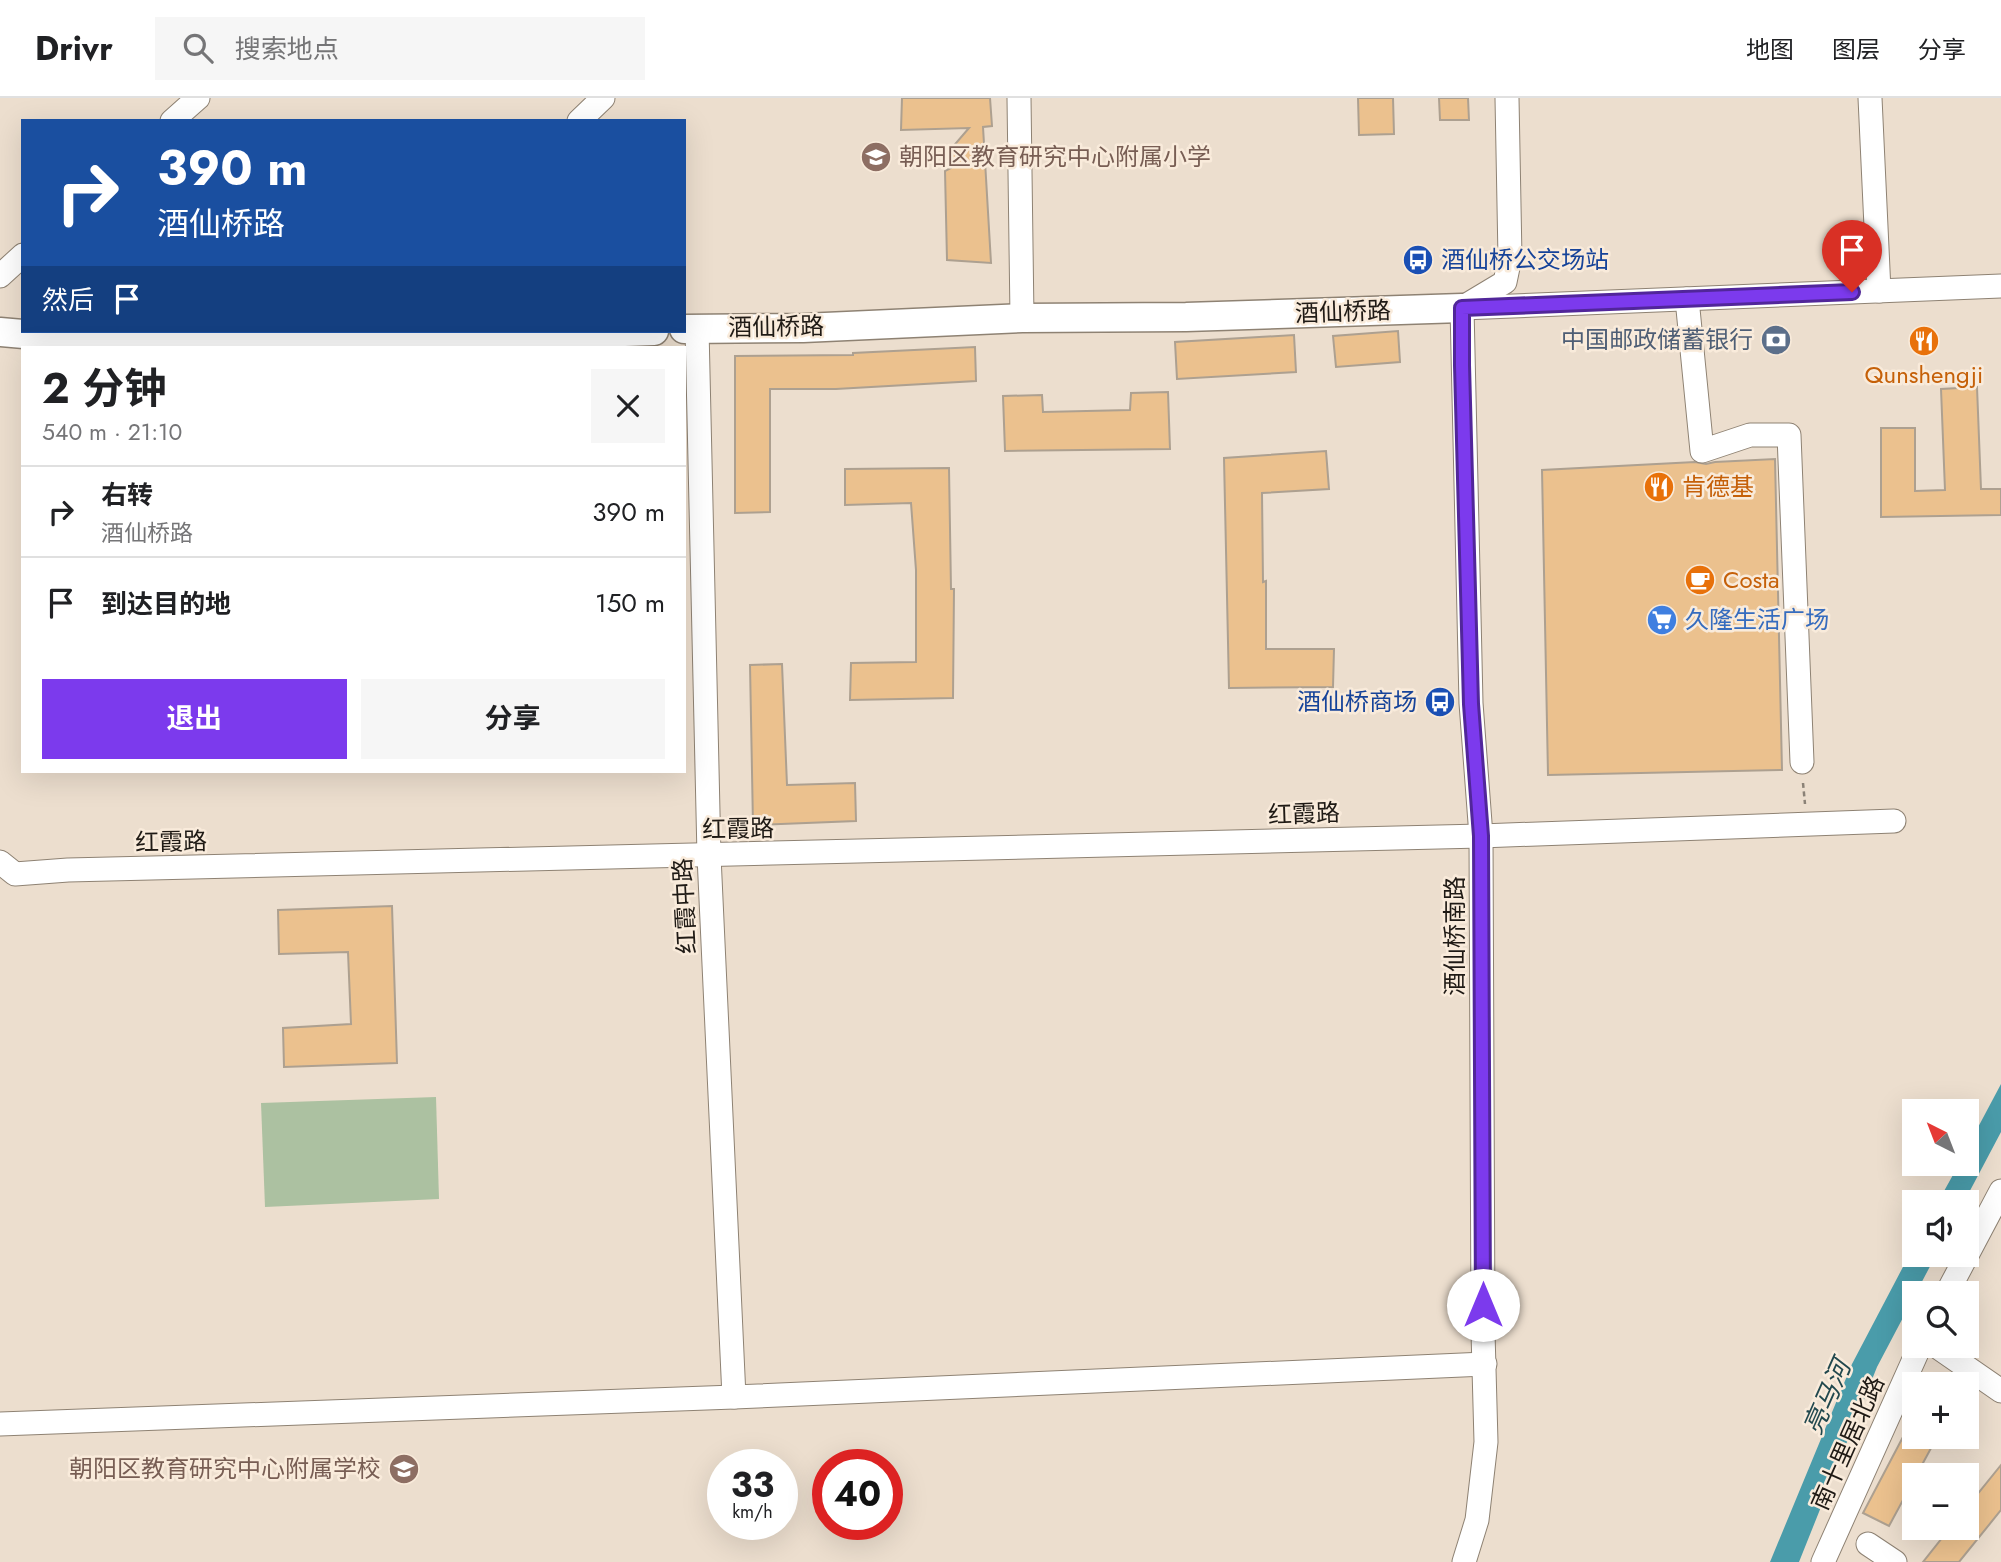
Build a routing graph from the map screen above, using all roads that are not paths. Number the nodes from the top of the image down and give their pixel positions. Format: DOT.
graph roads {
  1 [pos="198,98"];
  2 [pos="603,98"];
  3 [pos="1019,98"];
  4 [pos="1507,98"];
  5 [pos="1870,98"];
  6 [pos="175,119"];
  7 [pos="581,119"];
  8 [pos="21,257"];
  9 [pos="0,275"];
  10 [pos="2001,286"];
  11 [pos="1878,291"];
  12 [pos="1687,299"];
  13 [pos="1462,308"];
  14 [pos="1023,318"];
  15 [pos="691,329"];
  16 [pos="0,332"];
  17 [pos="538,333"];
  18 [pos="421,335"];
  19 [pos="1802,762"];
  20 [pos="1894,821"];
  21 [pos="1481,836"];
  22 [pos="709,856"];
  23 [pos="0,862"];
  24 [pos="2001,1191"];
  25 [pos="1953,1281"];
  26 [pos="1915,1358"];
  27 [pos="1953,1358"];
  28 [pos="1485,1364"];
  29 [pos="2001,1391"];
  30 [pos="734,1397"];
  31 [pos="0,1424"];
  32 [pos="1868,1544"];
  33 [pos="1464,1562"];
  34 [pos="1824,1562"];
  35 [pos="1895,1562"];
  1 -- 6 [label="street"];
  2 -- 7 [label="street"];
  3 -- 14 [label="street"];
  4 -- 13 [label="street"];
  5 -- 11 [label="street"];
  8 -- 9 [label="street"];
  10 -- 11 [label="street, 酒仙桥路"];
  11 -- 12 [label="street, 酒仙桥路"];
  12 -- 13 [label="street, 酒仙桥路"];
  12 -- 19 [label="street"];
  13 -- 14 [label="main road, 酒仙桥路"];
  13 -- 21 [label="street, 酒仙桥南路"];
  14 -- 15 [label="main road, 酒仙桥路"];
  15 -- 22 [label="street, 红霞中路"];
  16 -- 18 [label="main road"];
  17 -- 18 [label="main road"];
  20 -- 21 [label="street, 红霞路"];
  21 -- 22 [label="street, 红霞路"];
  21 -- 28 [label="street, 酒仙桥南路"];
  22 -- 23 [label="street, 红霞路"];
  22 -- 30 [label="street, 红霞中路"];
  24 -- 25 [label="street"];
  26 -- 34 [label="street, 南十里居北路"];
  27 -- 29 [label="street"];
  28 -- 30 [label="street"];
  28 -- 33 [label="street, 酒仙桥南路"];
  30 -- 31 [label="street"];
  32 -- 35 [label="street"];
}
